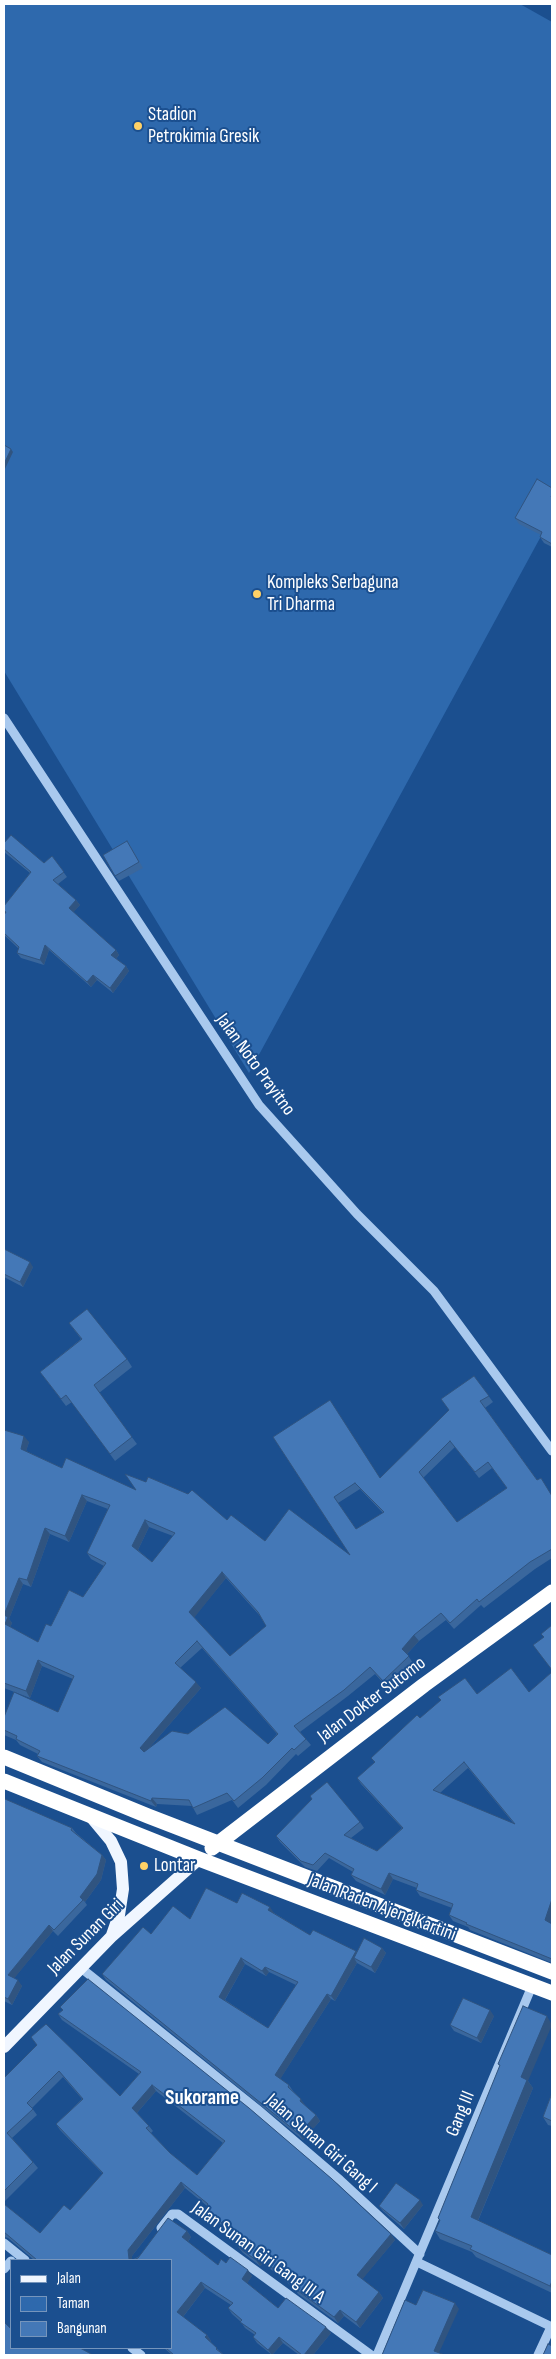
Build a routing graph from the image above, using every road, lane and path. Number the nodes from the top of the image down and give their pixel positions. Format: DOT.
graph roads {
  1 [pos="4,718"];
  2 [pos="552,1452"];
  3 [pos="552,1592"];
  4 [pos="4,1757"];
  5 [pos="4,1781"];
  6 [pos="91,1817"];
  7 [pos="218,1843"];
  8 [pos="199,1859"];
  9 [pos="111,1937"];
  10 [pos="81,1968"];
  11 [pos="552,1972"];
  12 [pos="532,1986"];
  13 [pos="552,1993"];
  14 [pos="4,2047"];
  15 [pos="153,2238"];
  16 [pos="4,2243"];
  17 [pos="418,2258"];
  18 [pos="16,2259"];
  19 [pos="552,2327"];
  20 [pos="371,2355"];
  21 [pos="377,2355"];
  22 [pos="538,2355"];
  1 -- 2 [label="street, Jalan Noto Prayitno"];
  3 -- 7 [label="highway, Jalan Dokter Sutomo"];
  4 -- 7 [label="highway, Jalan Raden Ajeng Kartini"];
  5 -- 6 [label="highway, Jalan Raden Ajeng Kartini"];
  6 -- 8 [label="highway, Jalan Raden Ajeng Kartini"];
  6 -- 9 [label="main road"];
  7 -- 8 [label="highway, Jalan Dokter Sutomo"];
  7 -- 11 [label="highway, Jalan Raden Ajeng Kartini"];
  8 -- 9 [label="main road, Jalan Sunan Giri"];
  8 -- 12 [label="highway, Jalan Raden Ajeng Kartini"];
  9 -- 10 [label="main road, Jalan Sunan Giri"];
  10 -- 14 [label="main road, Jalan Sunan Giri"];
  10 -- 17 [label="street, Jalan Sunan Giri Gang I"];
  12 -- 13 [label="highway, Jalan Raden Ajeng Kartini"];
  12 -- 17 [label="street, Gang III"];
  15 -- 20 [label="street, Jalan Sunan Giri Gang III A"];
  16 -- 18 [label="street"];
  17 -- 19 [label="street, Jalan Sunan Giri Gang I"];
  17 -- 21 [label="street, Gang III"];
  19 -- 22 [label="street"];
}
